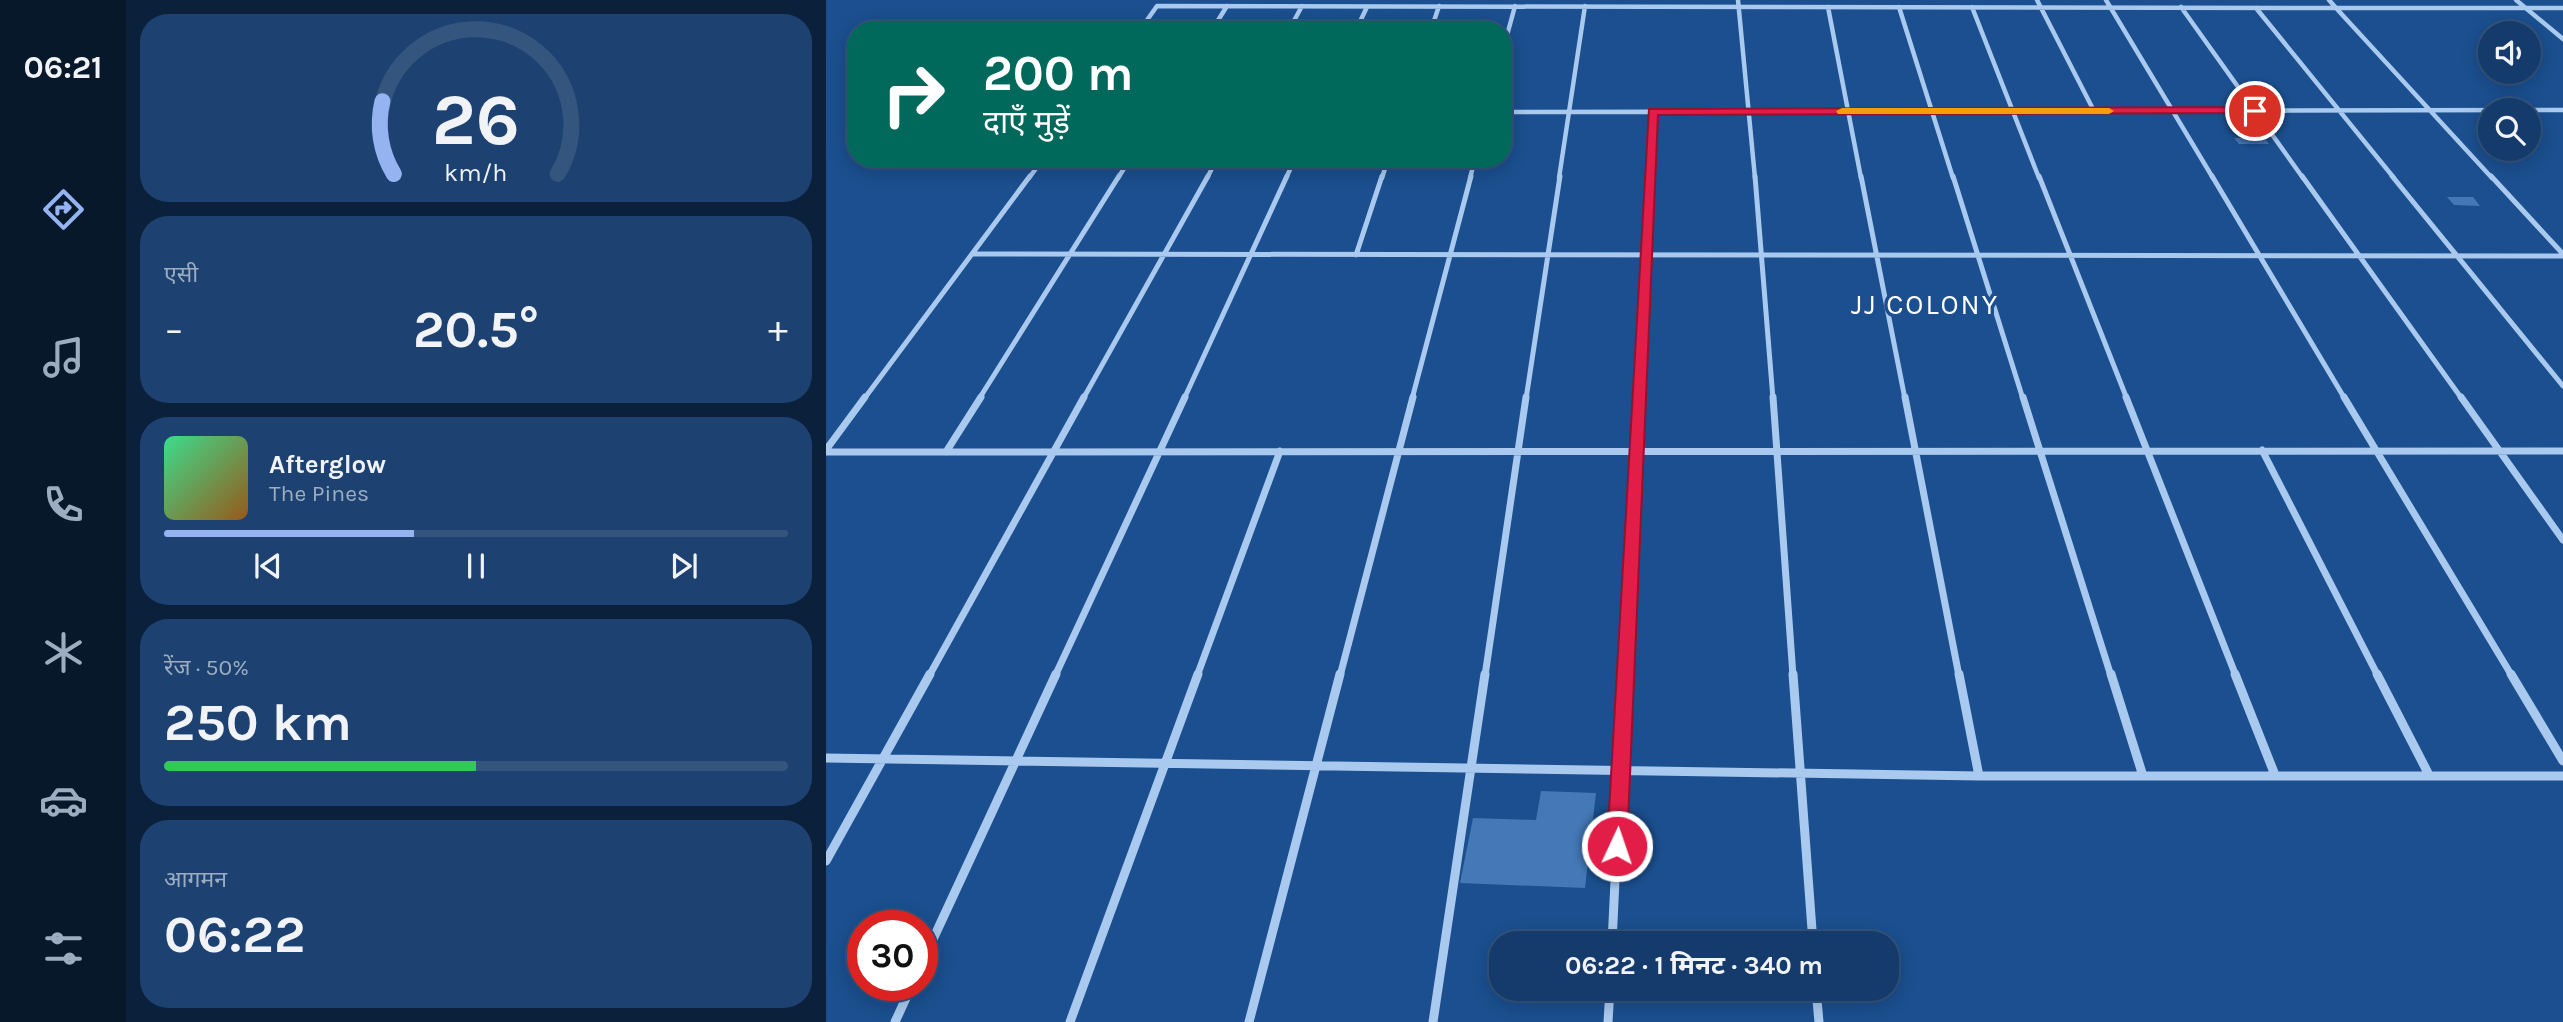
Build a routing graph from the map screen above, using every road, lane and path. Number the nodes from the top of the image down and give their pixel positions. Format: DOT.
graph roads {
  1 [pos="2037,0"];
  2 [pos="2106,0"];
  3 [pos="2161,0"];
  4 [pos="2218,0"];
  5 [pos="2275,0"];
  6 [pos="2329,0"];
  7 [pos="2381,0"];
  8 [pos="2436,0"];
  9 [pos="2516,0"];
  10 [pos="1739,3"];
  11 [pos="1227,6"];
  12 [pos="1302,6"];
  13 [pos="1439,6"];
  14 [pos="1515,6"];
  15 [pos="1585,6"];
  16 [pos="1367,7"];
  17 [pos="1828,7"];
  18 [pos="1899,7"];
  19 [pos="1972,7"];
  20 [pos="2040,7"];
  21 [pos="2111,7"];
  22 [pos="2166,7"];
  23 [pos="2181,7"];
  24 [pos="2223,8"];
  25 [pos="2256,8"];
  26 [pos="2281,8"];
  27 [pos="2336,8"];
  28 [pos="2389,8"];
  29 [pos="2445,8"];
  30 [pos="2526,8"];
  31 [pos="2563,8"];
  32 [pos="1146,21"];
  33 [pos="1218,21"];
  34 [pos="1294,21"];
  35 [pos="1360,21"];
  36 [pos="1434,21"];
  37 [pos="1511,21"];
  38 [pos="2563,39"];
  39 [pos="2341,110"];
  40 [pos="2432,110"];
  41 [pos="2563,110"];
  42 [pos="1749,111"];
  43 [pos="1848,111"];
  44 [pos="1932,111"];
  45 [pos="2013,111"];
  46 [pos="2094,111"];
  47 [pos="2173,111"];
  48 [pos="2255,111"];
  49 [pos="1512,112"];
  50 [pos="1569,112"];
  51 [pos="1653,112"];
  52 [pos="1036,168"];
  53 [pos="1124,168"];
  54 [pos="1212,168"];
  55 [pos="1292,168"];
  56 [pos="1385,168"];
  57 [pos="1473,168"];
  58 [pos="972,254"];
  59 [pos="1069,254"];
  60 [pos="1164,254"];
  61 [pos="1251,254"];
  62 [pos="1356,254"];
  63 [pos="1450,255"];
  64 [pos="1547,255"];
  65 [pos="1646,255"];
  66 [pos="1762,255"];
  67 [pos="1876,255"];
  68 [pos="1978,255"];
  69 [pos="2070,255"];
  70 [pos="2260,255"];
  71 [pos="2359,255"];
  72 [pos="2563,255"];
  73 [pos="2457,256"];
  74 [pos="2563,386"];
  75 [pos="1777,449"];
  76 [pos="1914,449"];
  77 [pos="1055,450"];
  78 [pos="1637,450"];
  79 [pos="2039,450"];
  80 [pos="2147,450"];
  81 [pos="2262,450"];
  82 [pos="2376,450"];
  83 [pos="2499,450"];
  84 [pos="826,451"];
  85 [pos="1160,451"];
  86 [pos="1280,451"];
  87 [pos="1399,451"];
  88 [pos="2563,451"];
  89 [pos="946,452"];
  90 [pos="1518,452"];
  91 [pos="2563,540"];
  92 [pos="826,758"];
  93 [pos="883,759"];
  94 [pos="1016,761"];
  95 [pos="2563,761"];
  96 [pos="1165,764"];
  97 [pos="1316,767"];
  98 [pos="1470,769"];
  99 [pos="1620,772"];
  100 [pos="1801,773"];
  101 [pos="2143,775"];
  102 [pos="2275,775"];
  103 [pos="2429,775"];
  104 [pos="1979,776"];
  105 [pos="2563,776"];
  106 [pos="826,860"];
  107 [pos="938,929"];
  108 [pos="1613,931"];
  109 [pos="1812,931"];
  110 [pos="905,1001"];
  111 [pos="1609,1001"];
  112 [pos="1817,1001"];
  113 [pos="895,1022"];
  114 [pos="1070,1022"];
  115 [pos="1249,1022"];
  116 [pos="1433,1022"];
  117 [pos="1608,1022"];
  118 [pos="1819,1022"];
  1 -- 20 [label="street"];
  2 -- 21 [label="street"];
  3 -- 22 [label="street"];
  4 -- 24 [label="street"];
  5 -- 26 [label="street"];
  6 -- 27 [label="street"];
  7 -- 28 [label="street"];
  8 -- 29 [label="street"];
  9 -- 30 [label="street"];
  10 -- 15 [label="street"];
  10 -- 17 [label="street"];
  10 -- 42 [label="street"];
  11 -- 12 [label="street"];
  11 -- 32 [label="street"];
  11 -- 33 [label="street"];
  12 -- 16 [label="street"];
  12 -- 34 [label="street"];
  13 -- 14 [label="street"];
  13 -- 16 [label="street"];
  13 -- 36 [label="street"];
  14 -- 15 [label="street"];
  14 -- 37 [label="street"];
  15 -- 50 [label="street"];
  16 -- 35 [label="street"];
  17 -- 18 [label="street"];
  17 -- 43 [label="street"];
  18 -- 19 [label="street"];
  18 -- 44 [label="street"];
  19 -- 20 [label="street"];
  19 -- 45 [label="street"];
  20 -- 21 [label="street"];
  20 -- 46 [label="street"];
  21 -- 22 [label="street"];
  21 -- 47 [label="street"];
  22 -- 23 [label="street"];
  23 -- 24 [label="street"];
  23 -- 48 [label="street"];
  24 -- 25 [label="street"];
  25 -- 26 [label="street"];
  25 -- 39 [label="street"];
  26 -- 27 [label="street"];
  27 -- 28 [label="street"];
  27 -- 40 [label="street"];
  28 -- 29 [label="street"];
  29 -- 30 [label="street"];
  30 -- 31 [label="street"];
  30 -- 38 [label="street"];
  39 -- 40 [label="street"];
  39 -- 48 [label="street"];
  39 -- 73 [label="street"];
  40 -- 41 [label="street"];
  40 -- 72 [label="street"];
  42 -- 43 [label="street"];
  42 -- 51 [label="street"];
  42 -- 66 [label="street"];
  43 -- 44 [label="street"];
  43 -- 67 [label="street"];
  44 -- 45 [label="street"];
  44 -- 68 [label="street"];
  45 -- 46 [label="street"];
  45 -- 69 [label="street"];
  46 -- 47 [label="street"];
  47 -- 48 [label="street"];
  47 -- 70 [label="street"];
  48 -- 71 [label="street"];
  49 -- 50 [label="street"];
  50 -- 51 [label="street"];
  50 -- 64 [label="street"];
  51 -- 65 [label="street"];
  52 -- 58 [label="street"];
  53 -- 59 [label="street"];
  54 -- 60 [label="street"];
  55 -- 61 [label="street"];
  56 -- 62 [label="street"];
  57 -- 63 [label="street"];
  58 -- 59 [label="street"];
  58 -- 84 [label="street"];
  59 -- 60 [label="street"];
  59 -- 89 [label="street"];
  60 -- 61 [label="street"];
  60 -- 77 [label="street"];
  61 -- 62 [label="street"];
  61 -- 85 [label="street"];
  62 -- 63 [label="street"];
  63 -- 64 [label="street"];
  63 -- 87 [label="street"];
  64 -- 65 [label="street"];
  64 -- 90 [label="street"];
  65 -- 66 [label="street"];
  65 -- 78 [label="street"];
  66 -- 67 [label="street"];
  66 -- 75 [label="street"];
  67 -- 68 [label="street"];
  67 -- 76 [label="street"];
  68 -- 69 [label="street"];
  68 -- 79 [label="street"];
  69 -- 70 [label="street"];
  69 -- 80 [label="street"];
  70 -- 71 [label="street"];
  70 -- 82 [label="street"];
  71 -- 73 [label="street"];
  71 -- 83 [label="street"];
  72 -- 73 [label="street"];
  73 -- 74 [label="street"];
  75 -- 76 [label="street"];
  75 -- 78 [label="street"];
  75 -- 100 [label="street"];
  76 -- 79 [label="street"];
  76 -- 104 [label="street"];
  77 -- 85 [label="street"];
  77 -- 89 [label="street"];
  77 -- 93 [label="street"];
  78 -- 90 [label="street"];
  78 -- 99 [label="street"];
  79 -- 80 [label="street"];
  79 -- 101 [label="street"];
  80 -- 81 [label="street"];
  80 -- 102 [label="street"];
  81 -- 82 [label="street"];
  81 -- 103 [label="street"];
  82 -- 83 [label="street"];
  82 -- 95 [label="street"];
  83 -- 88 [label="street"];
  83 -- 91 [label="street"];
  84 -- 89 [label="street"];
  85 -- 86 [label="street"];
  85 -- 94 [label="street"];
  86 -- 87 [label="street"];
  86 -- 96 [label="street"];
  87 -- 90 [label="street"];
  87 -- 97 [label="street"];
  90 -- 98 [label="street"];
  92 -- 93 [label="street"];
  93 -- 94 [label="street"];
  93 -- 106 [label="street"];
  94 -- 96 [label="street"];
  94 -- 107 [label="street"];
  96 -- 97 [label="street"];
  96 -- 114 [label="street"];
  97 -- 98 [label="street"];
  97 -- 115 [label="street"];
  98 -- 99 [label="street"];
  98 -- 116 [label="street"];
  99 -- 100 [label="street"];
  99 -- 108 [label="street"];
  100 -- 104 [label="street"];
  100 -- 109 [label="street"];
  101 -- 102 [label="street"];
  101 -- 104 [label="street"];
  102 -- 103 [label="street"];
  103 -- 105 [label="street"];
  110 -- 113 [label="street"];
  111 -- 117 [label="street"];
  112 -- 118 [label="street"];
}
